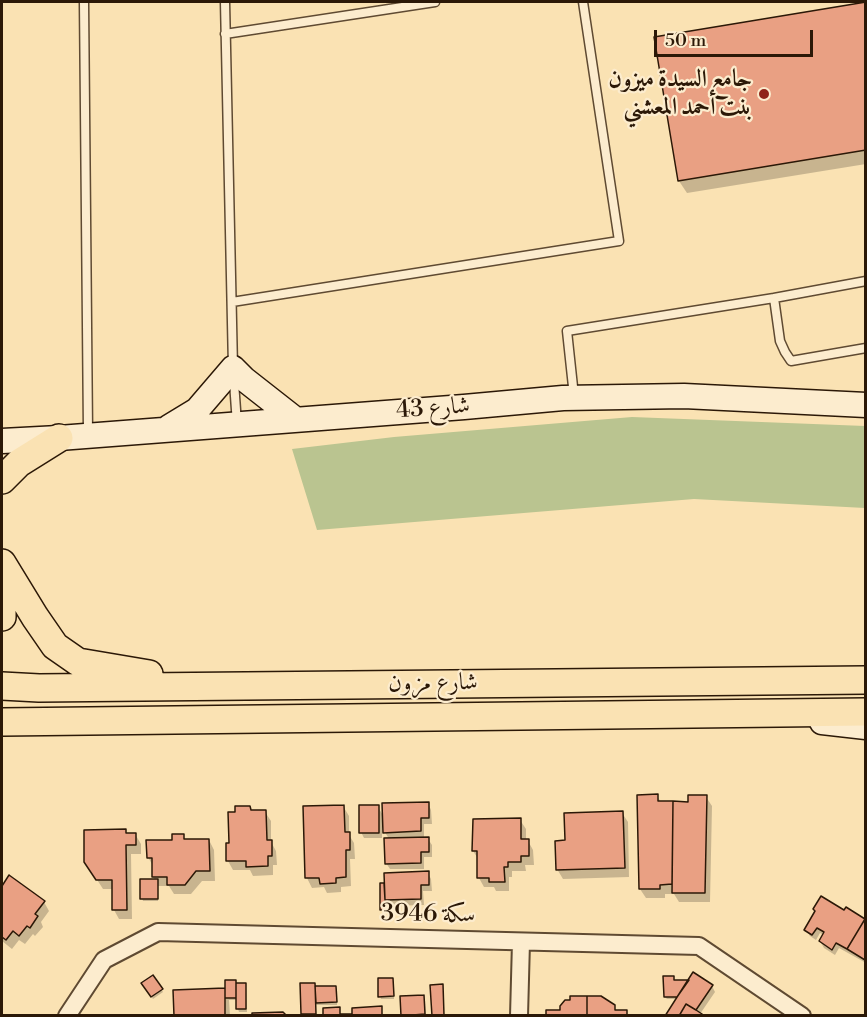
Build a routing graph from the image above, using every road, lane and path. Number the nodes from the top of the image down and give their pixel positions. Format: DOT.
graph roads {
  1 [pos="84,2"];
  2 [pos="225,2"];
  3 [pos="435,2"];
  4 [pos="583,2"];
  5 [pos="225,34"];
  6 [pos="866,281"];
  7 [pos="774,298"];
  8 [pos="232,302"];
  9 [pos="866,348"];
  10 [pos="233,368"];
  11 [pos="574,398"];
  12 [pos="866,405"];
  13 [pos="295,419"];
  14 [pos="237,424"];
  15 [pos="164,430"];
  16 [pos="88,436"];
  17 [pos="59,438"];
  18 [pos="2,441"];
  19 [pos="2,480"];
  20 [pos="2,563"];
  21 [pos="2,598"];
  22 [pos="2,617"];
  23 [pos="866,680"];
  24 [pos="2,686"];
  25 [pos="239,686"];
  26 [pos="866,712"];
  27 [pos="748,714"];
  28 [pos="2,722"];
  29 [pos="866,727"];
  30 [pos="521,942"];
  31 [pos="67,1016"];
  32 [pos="519,1016"];
  33 [pos="802,1016"];
  1 -- 16 [label="lane"];
  2 -- 5 [label="lane"];
  3 -- 5 [label="lane"];
  4 -- 8 [label="lane"];
  5 -- 8 [label="lane"];
  6 -- 7 [label="lane"];
  7 -- 9 [label="lane"];
  7 -- 11 [label="lane"];
  8 -- 10 [label="lane"];
  10 -- 13 [label="street"];
  10 -- 14 [label="lane"];
  10 -- 15 [label="street"];
  11 -- 12 [label="street, شارع 43"];
  11 -- 13 [label="street, شارع 43"];
  13 -- 14 [label="street, شارع 43"];
  14 -- 15 [label="street, شارع 43"];
  15 -- 16 [label="street, شارع 43"];
  16 -- 17 [label="street, شارع 43"];
  17 -- 18 [label="street, شارع 43"];
  17 -- 19 [label="main road"];
  20 -- 25 [label="main road"];
  21 -- 22 [label="main road"];
  23 -- 25 [label="main road, شارع مزون"];
  24 -- 25 [label="main road, شارع مزون"];
  26 -- 27 [label="main road, شارع مزون"];
  27 -- 28 [label="main road, شارع مزون"];
  27 -- 29 [label="street"];
  30 -- 31 [label="street, سكة 3946"];
  30 -- 32 [label="street"];
  30 -- 33 [label="street, سكة 3946"];
}
